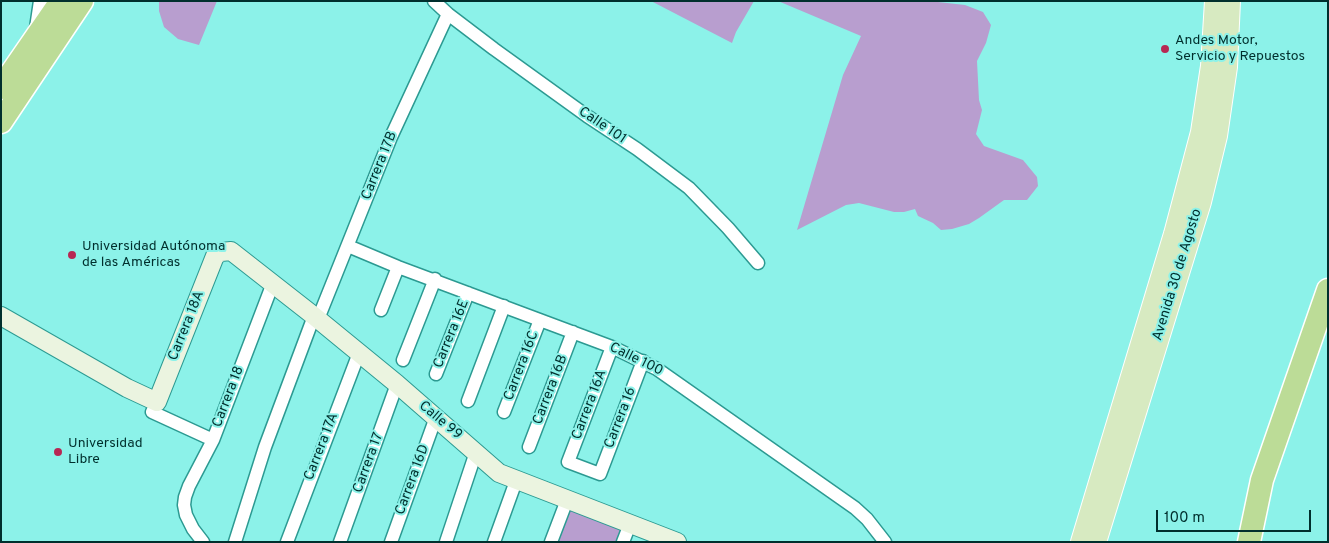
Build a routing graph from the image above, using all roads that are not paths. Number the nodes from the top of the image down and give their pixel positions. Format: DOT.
graph roads {
  1 [pos="40,1"];
  2 [pos="434,1"];
  3 [pos="74,3"];
  4 [pos="1218,3"];
  5 [pos="448,14"];
  6 [pos="34,41"];
  7 [pos="1,88"];
  8 [pos="1,122"];
  9 [pos="348,246"];
  10 [pos="231,251"];
  11 [pos="758,263"];
  12 [pos="398,267"];
  13 [pos="435,279"];
  14 [pos="273,283"];
  15 [pos="468,293"];
  16 [pos="1327,293"];
  17 [pos="504,306"];
  18 [pos="381,310"];
  19 [pos="1,316"];
  20 [pos="316,318"];
  21 [pos="540,320"];
  22 [pos="573,332"];
  23 [pos="612,347"];
  24 [pos="359,353"];
  25 [pos="403,360"];
  26 [pos="643,361"];
  27 [pos="436,374"];
  28 [pos="397,384"];
  29 [pos="468,401"];
  30 [pos="154,407"];
  31 [pos="504,412"];
  32 [pos="436,417"];
  33 [pos="212,440"];
  34 [pos="529,447"];
  35 [pos="476,452"];
  36 [pos="600,474"];
  37 [pos="516,480"];
  38 [pos="567,500"];
  39 [pos="630,524"];
  40 [pos="203,542"];
  41 [pos="235,542"];
  42 [pos="287,542"];
  43 [pos="340,542"];
  44 [pos="391,542"];
  45 [pos="446,542"];
  46 [pos="494,542"];
  47 [pos="551,542"];
  48 [pos="623,542"];
  49 [pos="677,542"];
  50 [pos="885,542"];
  51 [pos="1081,542"];
  52 [pos="1096,542"];
  53 [pos="1249,542"];
  1 -- 6 [label="street"];
  2 -- 5 [label="street, Calle 101"];
  3 -- 6 [label="highway"];
  3 -- 8 [label="highway"];
  4 -- 51 [label="main road, Avenida 30 de Agosto"];
  4 -- 52 [label="main road, Avenida 30 de Agosto"];
  5 -- 9 [label="street, Carrera 17B"];
  5 -- 11 [label="street, Calle 101"];
  6 -- 7 [label="highway"];
  9 -- 12 [label="street, Calle 100"];
  9 -- 20 [label="street, Carrera 17B"];
  10 -- 14 [label="street, Calle 99"];
  10 -- 30 [label="street, Carrera 18A"];
  12 -- 13 [label="street, Calle 100"];
  12 -- 18 [label="street"];
  13 -- 15 [label="street, Calle 100"];
  13 -- 25 [label="street"];
  14 -- 20 [label="street, Calle 99"];
  14 -- 33 [label="street, Carrera 18"];
  15 -- 17 [label="street, Calle 100"];
  15 -- 27 [label="street, Carrera 16E"];
  16 -- 53 [label="highway"];
  17 -- 21 [label="street, Calle 100"];
  17 -- 29 [label="street"];
  19 -- 30 [label="street"];
  20 -- 24 [label="street, Calle 99"];
  20 -- 41 [label="street, Carrera 17B"];
  21 -- 22 [label="street, Calle 100"];
  21 -- 31 [label="street, Carrera 16C"];
  22 -- 23 [label="street, Calle 100"];
  22 -- 34 [label="street, Carrera 16B"];
  23 -- 26 [label="street, Calle 100"];
  23 -- 36 [label="street, Carrera 16A"];
  24 -- 28 [label="street, Calle 99"];
  24 -- 42 [label="street, Carrera 17A"];
  26 -- 36 [label="street, Carrera 16"];
  26 -- 50 [label="street, Calle 100"];
  28 -- 32 [label="street, Calle 99"];
  28 -- 43 [label="street, Carrera 17"];
  30 -- 33 [label="street"];
  32 -- 35 [label="street, Calle 99"];
  32 -- 44 [label="street, Carrera 16D"];
  33 -- 40 [label="street, Carrera 18"];
  35 -- 37 [label="street, Calle 99"];
  35 -- 45 [label="street"];
  37 -- 38 [label="street, Calle 99"];
  37 -- 46 [label="street"];
  38 -- 39 [label="street, Calle 99"];
  38 -- 47 [label="street"];
  39 -- 48 [label="street"];
  39 -- 49 [label="street, Calle 99"];
}
